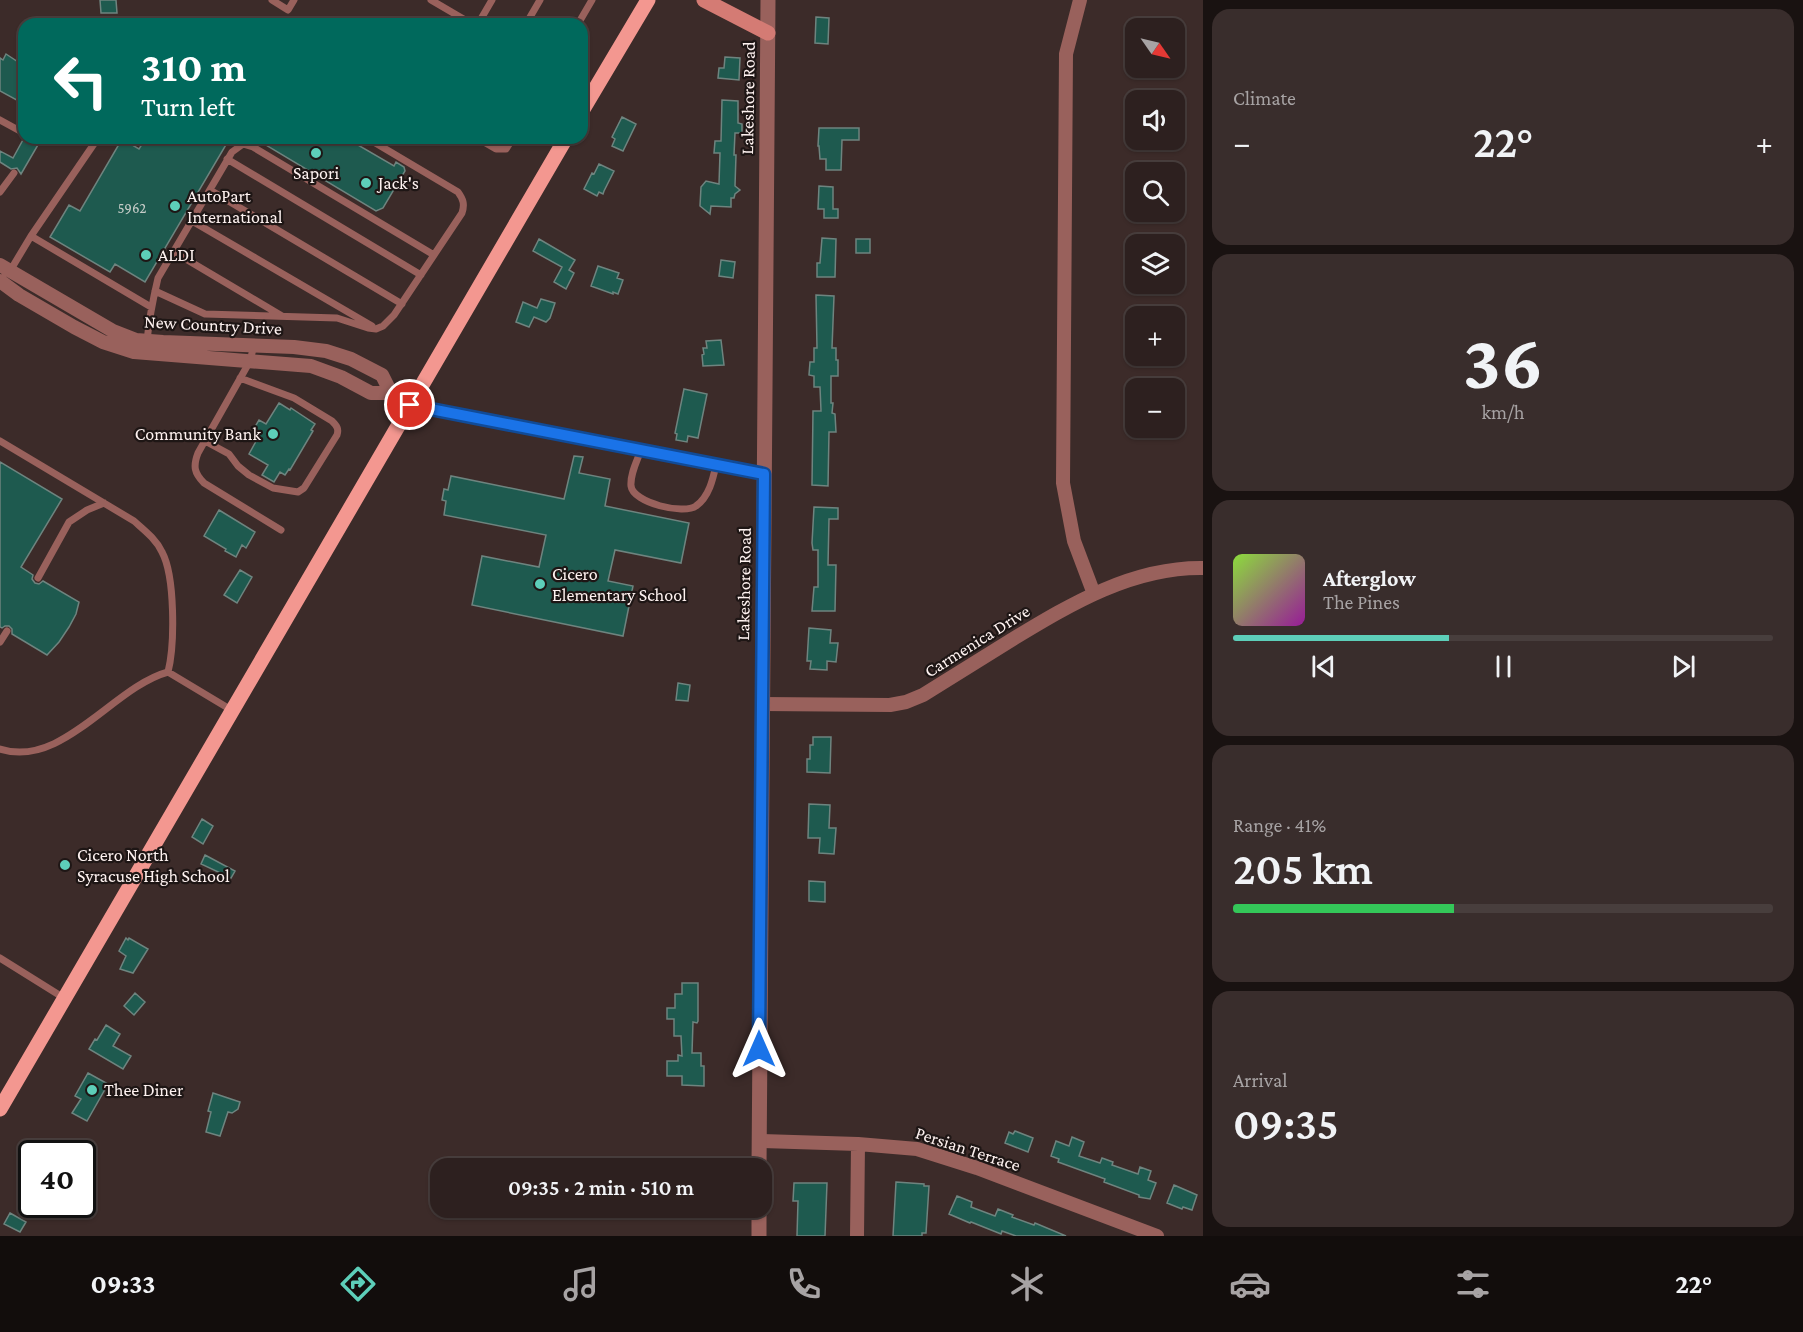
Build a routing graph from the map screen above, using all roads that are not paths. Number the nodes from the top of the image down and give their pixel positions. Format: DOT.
graph roads {
  1 [pos="272,0"];
  2 [pos="294,0"];
  3 [pos="431,0"];
  4 [pos="492,0"];
  5 [pos="540,0"];
  6 [pos="592,0"];
  7 [pos="648,0"];
  8 [pos="704,0"];
  9 [pos="768,0"];
  10 [pos="1080,0"];
  11 [pos="462,18"];
  12 [pos="482,18"];
  13 [pos="530,18"];
  14 [pos="582,18"];
  15 [pos="768,33"];
  16 [pos="588,101"];
  17 [pos="0,120"];
  18 [pos="18,130"];
  19 [pos="94,144"];
  20 [pos="377,144"];
  21 [pos="487,144"];
  22 [pos="509,144"];
  23 [pos="562,144"];
  24 [pos="227,159"];
  25 [pos="14,173"];
  26 [pos="210,190"];
  27 [pos="0,192"];
  28 [pos="192,220"];
  29 [pos="31,236"];
  30 [pos="174,252"];
  31 [pos="434,255"];
  32 [pos="5,268"];
  33 [pos="421,275"];
  34 [pos="2,283"];
  35 [pos="155,291"];
  36 [pos="402,304"];
  37 [pos="152,307"];
  38 [pos="284,317"];
  39 [pos="376,329"];
  40 [pos="254,345"];
  41 [pos="147,347"];
  42 [pos="250,361"];
  43 [pos="240,378"];
  44 [pos="391,393"];
  45 [pos="410,405"];
  46 [pos="0,441"];
  47 [pos="206,441"];
  48 [pos="641,450"];
  49 [pos="716,465"];
  50 [pos="764,474"];
  51 [pos="104,503"];
  52 [pos="281,530"];
  53 [pos="1203,568"];
  54 [pos="38,578"];
  55 [pos="1094,594"];
  56 [pos="7,631"];
  57 [pos="0,642"];
  58 [pos="168,672"];
  59 [pos="762,704"];
  60 [pos="233,711"];
  61 [pos="0,749"];
  62 [pos="0,958"];
  63 [pos="65,999"];
  64 [pos="0,1109"];
  65 [pos="759,1141"];
  66 [pos="858,1144"];
  67 [pos="759,1158"];
  68 [pos="759,1218"];
  69 [pos="759,1236"];
  70 [pos="857,1236"];
  71 [pos="1157,1236"];
  1 -- 2 [label="lane"];
  3 -- 11 [label="lane"];
  4 -- 12 [label="lane"];
  5 -- 13 [label="lane"];
  6 -- 14 [label="lane"];
  7 -- 16 [label="main road"];
  8 -- 15 [label="main road"];
  9 -- 15 [label="street, Lakeshore Road"];
  10 -- 55 [label="street"];
  15 -- 50 [label="street, Lakeshore Road"];
  17 -- 18 [label="lane"];
  19 -- 29 [label="lane"];
  20 -- 31 [label="lane"];
  21 -- 22 [label="lane"];
  23 -- 45 [label="main road"];
  24 -- 26 [label="lane"];
  24 -- 31 [label="lane"];
  24 -- 33 [label="lane"];
  25 -- 27 [label="lane"];
  26 -- 28 [label="lane"];
  26 -- 36 [label="lane"];
  28 -- 30 [label="lane"];
  28 -- 39 [label="lane"];
  29 -- 32 [label="lane"];
  29 -- 37 [label="lane"];
  30 -- 35 [label="lane"];
  30 -- 38 [label="lane"];
  31 -- 33 [label="lane"];
  32 -- 34 [label="lane"];
  32 -- 41 [label="street, New Country Drive"];
  33 -- 36 [label="lane"];
  34 -- 41 [label="street, New Country Drive"];
  35 -- 37 [label="lane"];
  35 -- 38 [label="lane"];
  36 -- 39 [label="lane"];
  37 -- 41 [label="lane"];
  38 -- 39 [label="lane"];
  40 -- 41 [label="street, New Country Drive"];
  40 -- 42 [label="lane"];
  40 -- 44 [label="street, New Country Drive"];
  41 -- 42 [label="street, New Country Drive"];
  42 -- 43 [label="lane"];
  42 -- 44 [label="street, New Country Drive"];
  43 -- 47 [label="lane"];
  43 -- 47 [label="lane"];
  44 -- 45 [label="street, New Country Drive"];
  45 -- 48 [label="lane"];
  45 -- 60 [label="main road"];
  46 -- 51 [label="lane"];
  47 -- 52 [label="lane"];
  48 -- 49 [label="lane"];
  48 -- 49 [label="lane"];
  49 -- 50 [label="lane"];
  50 -- 59 [label="street, Lakeshore Road"];
  51 -- 54 [label="lane"];
  51 -- 58 [label="lane"];
  53 -- 55 [label="street, Carmenica Drive"];
  55 -- 59 [label="street, Carmenica Drive"];
  56 -- 57 [label="lane"];
  58 -- 60 [label="lane"];
  58 -- 61 [label="lane"];
  59 -- 65 [label="street, Lakeshore Road"];
  60 -- 63 [label="main road"];
  62 -- 63 [label="lane"];
  63 -- 64 [label="main road"];
  65 -- 66 [label="street, Persian Terrace"];
  65 -- 67 [label="street, Lakeshore Road"];
  66 -- 70 [label="street"];
  66 -- 71 [label="street, Persian Terrace"];
  68 -- 69 [label="street"];
}
